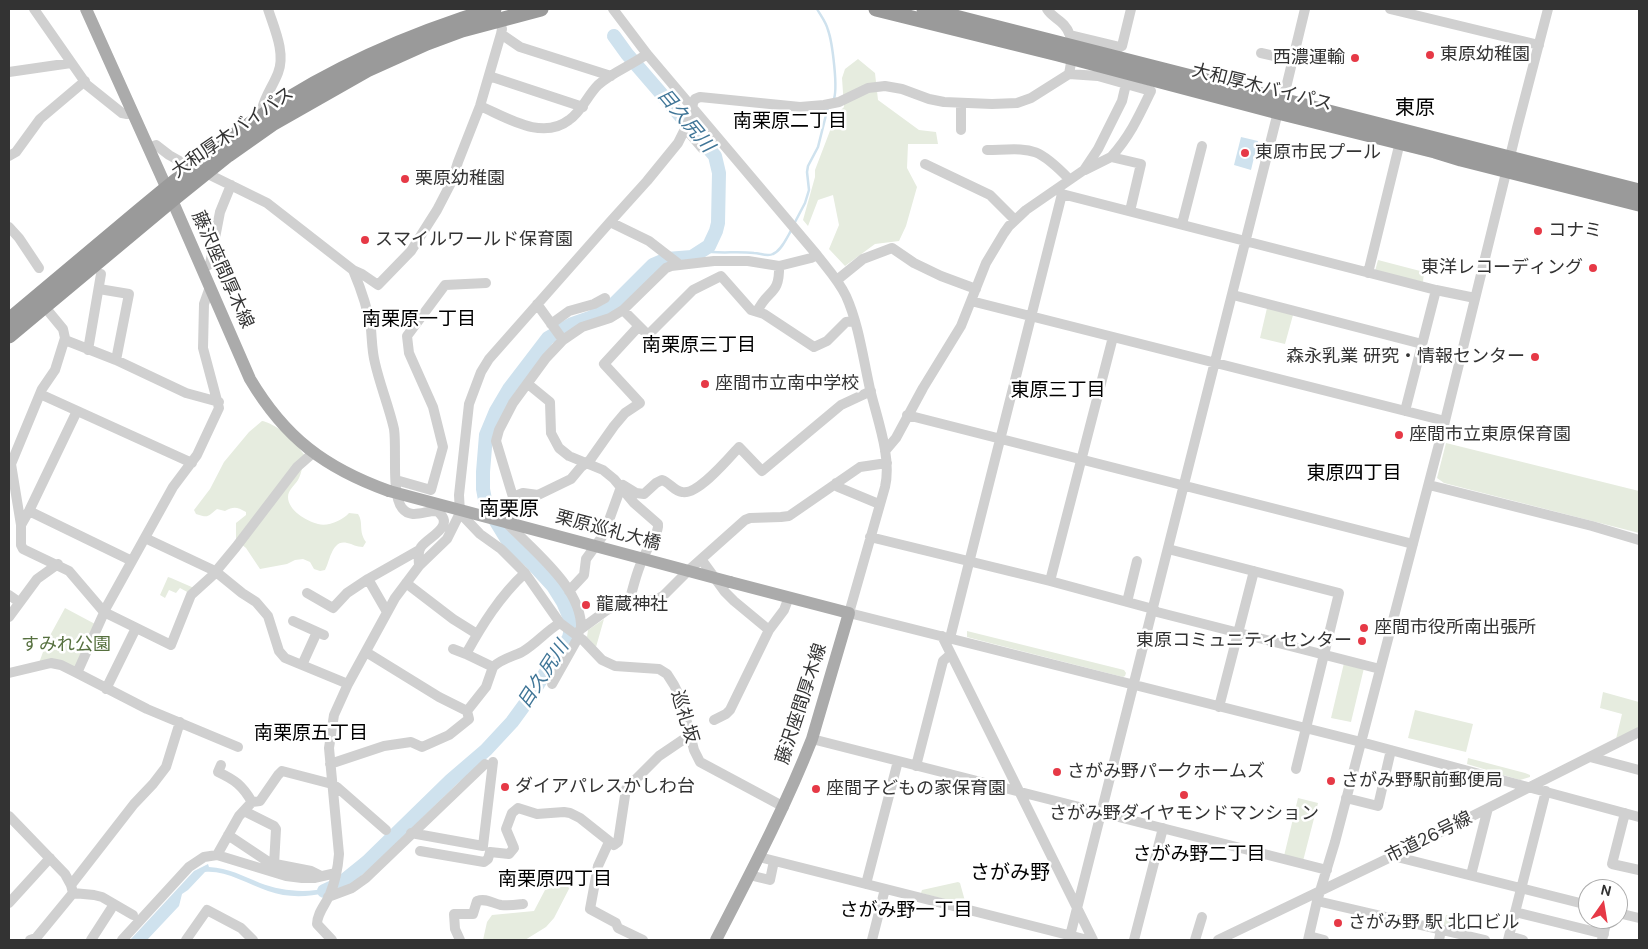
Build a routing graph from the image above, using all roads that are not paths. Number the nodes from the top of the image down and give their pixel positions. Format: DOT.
graph roads {
  1 [pos="34,9"];
  2 [pos="86,9"];
  3 [pos="268,9"];
  4 [pos="541,9"];
  5 [pos="613,9"];
  6 [pos="876,9"];
  7 [pos="1047,9"];
  8 [pos="1131,9"];
  9 [pos="1305,9"];
  10 [pos="1390,9"];
  11 [pos="1435,9"];
  12 [pos="1548,9"];
  13 [pos="918,13"];
  14 [pos="500,20"];
  15 [pos="1432,20"];
  16 [pos="1539,45"];
  17 [pos="1071,46"];
  18 [pos="1260,53"];
  19 [pos="644,56"];
  20 [pos="1292,60"];
  21 [pos="71,63"];
  22 [pos="9,72"];
  23 [pos="1069,74"];
  24 [pos="489,76"];
  25 [pos="612,76"];
  26 [pos="85,82"];
  27 [pos="1126,84"];
  28 [pos="961,103"];
  29 [pos="480,106"];
  30 [pos="1280,106"];
  31 [pos="583,107"];
  32 [pos="133,113"];
  33 [pos="692,113"];
  34 [pos="265,114"];
  35 [pos="686,128"];
  36 [pos="961,130"];
  37 [pos="1400,142"];
  38 [pos="1202,146"];
  39 [pos="149,148"];
  40 [pos="702,148"];
  41 [pos="987,150"];
  42 [pos="9,156"];
  43 [pos="1111,157"];
  44 [pos="1508,163"];
  45 [pos="925,164"];
  46 [pos="199,170"];
  47 [pos="1084,170"];
  48 [pos="1069,179"];
  49 [pos="231,185"];
  50 [pos="1059,191"];
  51 [pos="1639,191"];
  52 [pos="169,194"];
  53 [pos="1639,204"];
  54 [pos="1130,211"];
  55 [pos="1015,220"];
  56 [pos="610,222"];
  57 [pos="1182,224"];
  58 [pos="9,228"];
  59 [pos="1246,240"];
  60 [pos="817,255"];
  61 [pos="678,264"];
  62 [pos="779,266"];
  63 [pos="39,268"];
  64 [pos="202,269"];
  65 [pos="353,270"];
  66 [pos="1368,272"];
  67 [pos="101,274"];
  68 [pos="837,280"];
  69 [pos="486,283"];
  70 [pos="210,287"];
  71 [pos="99,289"];
  72 [pos="976,289"];
  73 [pos="1436,290"];
  74 [pos="1233,295"];
  75 [pos="605,298"];
  76 [pos="1475,298"];
  77 [pos="971,301"];
  78 [pos="537,304"];
  79 [pos="44,306"];
  80 [pos="623,310"];
  81 [pos="757,312"];
  82 [pos="1032,317"];
  83 [pos="9,320"];
  84 [pos="855,321"];
  85 [pos="552,325"];
  86 [pos="638,326"];
  87 [pos="9,336"];
  88 [pos="1113,337"];
  89 [pos="562,339"];
  90 [pos="65,340"];
  91 [pos="1422,344"];
  92 [pos="88,350"];
  93 [pos="116,360"];
  94 [pos="1215,363"];
  95 [pos="528,384"];
  96 [pos="870,391"];
  97 [pos="40,394"];
  98 [pos="218,402"];
  99 [pos="77,411"];
  100 [pos="1405,411"];
  101 [pos="907,415"];
  102 [pos="1446,421"];
  103 [pos="1000,439"];
  104 [pos="885,450"];
  105 [pos="313,453"];
  106 [pos="1081,459"];
  107 [pos="192,462"];
  108 [pos="586,463"];
  109 [pos="887,463"];
  110 [pos="836,482"];
  111 [pos="1429,485"];
  112 [pos="392,486"];
  113 [pos="1184,486"];
  114 [pos="621,487"];
  115 [pos="513,497"];
  116 [pos="879,504"];
  117 [pos="30,511"];
  118 [pos="460,513"];
  119 [pos="20,525"];
  120 [pos="870,537"];
  121 [pos="145,538"];
  122 [pos="1639,540"];
  123 [pos="426,541"];
  124 [pos="1413,544"];
  125 [pos="1168,549"];
  126 [pos="420,550"];
  127 [pos="433,553"];
  128 [pos="700,559"];
  129 [pos="132,561"];
  130 [pos="1137,561"];
  131 [pos="969,562"];
  132 [pos="58,564"];
  133 [pos="420,566"];
  134 [pos="215,571"];
  135 [pos="1254,571"];
  136 [pos="525,573"];
  137 [pos="368,580"];
  138 [pos="1050,581"];
  139 [pos="406,583"];
  140 [pos="569,591"];
  141 [pos="306,593"];
  142 [pos="9,595"];
  143 [pos="789,597"];
  144 [pos="630,599"];
  145 [pos="19,602"];
  146 [pos="1127,602"];
  147 [pos="1153,609"];
  148 [pos="104,612"];
  149 [pos="387,612"];
  150 [pos="849,613"];
  151 [pos="9,617"];
  152 [pos="293,621"];
  153 [pos="562,624"];
  154 [pos="136,628"];
  155 [pos="769,630"];
  156 [pos="1238,633"];
  157 [pos="477,634"];
  158 [pos="579,634"];
  159 [pos="946,637"];
  160 [pos="453,649"];
  161 [pos="366,652"];
  162 [pos="466,654"];
  163 [pos="951,654"];
  164 [pos="1323,655"];
  165 [pos="302,665"];
  166 [pos="494,667"];
  167 [pos="1380,669"];
  168 [pos="9,673"];
  169 [pos="77,673"];
  170 [pos="348,684"];
  171 [pos="552,684"];
  172 [pos="1132,685"];
  173 [pos="106,689"];
  174 [pos="1219,707"];
  175 [pos="467,711"];
  176 [pos="714,720"];
  177 [pos="180,722"];
  178 [pos="1304,728"];
  179 [pos="1639,732"];
  180 [pos="690,734"];
  181 [pos="812,739"];
  182 [pos="1627,739"];
  183 [pos="1361,742"];
  184 [pos="1639,742"];
  185 [pos="238,747"];
  186 [pos="1391,750"];
  187 [pos="1590,757"];
  188 [pos="898,761"];
  189 [pos="221,764"];
  190 [pos="330,764"];
  191 [pos="916,766"];
  192 [pos="1296,768"];
  193 [pos="1639,770"];
  194 [pos="332,784"];
  195 [pos="1530,787"];
  196 [pos="1546,791"];
  197 [pos="1019,793"];
  198 [pos="1346,798"];
  199 [pos="252,802"];
  200 [pos="784,807"];
  201 [pos="1488,808"];
  202 [pos="244,810"];
  203 [pos="1100,812"];
  204 [pos="1625,813"];
  205 [pos="9,816"];
  206 [pos="1639,817"];
  207 [pos="1163,828"];
  208 [pos="386,830"];
  209 [pos="411,833"];
  210 [pos="228,835"];
  211 [pos="609,842"];
  212 [pos="420,852"];
  213 [pos="218,855"];
  214 [pos="1393,856"];
  215 [pos="759,857"];
  216 [pos="50,858"];
  217 [pos="774,861"];
  218 [pos="274,864"];
  219 [pos="1327,870"];
  220 [pos="1639,870"];
  221 [pos="336,874"];
  222 [pos="749,875"];
  223 [pos="1471,875"];
  224 [pos="321,876"];
  225 [pos="866,884"];
  226 [pos="1520,888"];
  227 [pos="72,889"];
  228 [pos="885,889"];
  229 [pos="1319,895"];
  230 [pos="329,896"];
  231 [pos="1578,902"];
  232 [pos="9,903"];
  233 [pos="522,904"];
  234 [pos="1077,906"];
  235 [pos="111,909"];
  236 [pos="1514,912"];
  237 [pos="1202,917"];
  238 [pos="136,918"];
  239 [pos="43,935"];
  240 [pos="1440,935"];
  241 [pos="1603,937"];
  242 [pos="1069,938"];
  243 [pos="1308,938"];
  244 [pos="1508,938"];
  245 [pos="30,940"];
  246 [pos="91,940"];
  247 [pos="122,940"];
  248 [pos="186,940"];
  249 [pos="253,940"];
  250 [pos="332,940"];
  251 [pos="460,940"];
  252 [pos="643,940"];
  253 [pos="716,940"];
  254 [pos="872,940"];
  255 [pos="1088,940"];
  256 [pos="1093,940"];
  257 [pos="1134,940"];
  258 [pos="1195,940"];
  259 [pos="1218,940"];
  260 [pos="1324,940"];
  261 [pos="1485,940"];
  262 [pos="1523,940"];
  1 -- 21 [label="street"];
  2 -- 32 [label="main road, 藤沢座間厚木線"];
  3 -- 34 [label="street"];
  4 -- 14 [label="highway, 大和厚木バイパス"];
  5 -- 19 [label="street"];
  6 -- 13 [label="highway, 大和厚木バイパス"];
  7 -- 17 [label="street"];
  8 -- 17 [label="street"];
  9 -- 20 [label="street"];
  10 -- 15 [label="street"];
  11 -- 15 [label="street"];
  12 -- 16 [label="street"];
  13 -- 17 [label="highway, 大和厚木バイパス"];
  14 -- 24 [label="street"];
  14 -- 25 [label="street"];
  14 -- 34 [label="highway, 大和厚木バイパス"];
  14 -- 46 [label="highway, 大和厚木バイパス"];
  15 -- 16 [label="street"];
  16 -- 44 [label="street"];
  17 -- 23 [label="street"];
  17 -- 30 [label="highway, 大和厚木バイパス"];
  18 -- 20 [label="street"];
  19 -- 25 [label="street"];
  19 -- 33 [label="street"];
  20 -- 30 [label="street"];
  21 -- 22 [label="street"];
  21 -- 26 [label="street"];
  23 -- 27 [label="street"];
  23 -- 28 [label="street"];
  24 -- 29 [label="street"];
  24 -- 31 [label="street"];
  25 -- 31 [label="street"];
  26 -- 32 [label="street"];
  26 -- 42 [label="street"];
  27 -- 43 [label="street"];
  27 -- 47 [label="street"];
  28 -- 33 [label="street"];
  28 -- 36 [label="street"];
  29 -- 31 [label="street"];
  29 -- 65 [label="street"];
  30 -- 37 [label="highway, 大和厚木バイパス"];
  30 -- 44 [label="highway, 大和厚木バイパス"];
  30 -- 59 [label="street"];
  32 -- 39 [label="main road, 藤沢座間厚木線"];
  33 -- 35 [label="street"];
  33 -- 60 [label="street"];
  34 -- 46 [label="highway, 大和厚木バイパス"];
  35 -- 40 [label="street"];
  35 -- 56 [label="street"];
  37 -- 44 [label="highway, 大和厚木バイパス"];
  37 -- 66 [label="street"];
  38 -- 57 [label="street"];
  39 -- 46 [label="street"];
  39 -- 52 [label="main road, 藤沢座間厚木線"];
  41 -- 48 [label="street"];
  43 -- 47 [label="street"];
  43 -- 54 [label="street"];
  44 -- 51 [label="highway, 大和厚木バイパス"];
  44 -- 53 [label="highway, 大和厚木バイパス"];
  44 -- 76 [label="street"];
  45 -- 55 [label="street"];
  46 -- 49 [label="street"];
  46 -- 52 [label="highway, 大和厚木バイパス"];
  47 -- 48 [label="street"];
  48 -- 50 [label="street"];
  49 -- 64 [label="street"];
  49 -- 65 [label="street"];
  50 -- 54 [label="street"];
  50 -- 55 [label="street"];
  50 -- 82 [label="street"];
  52 -- 64 [label="main road, 藤沢座間厚木線"];
  52 -- 79 [label="highway, 大和厚木バイパス"];
  52 -- 83 [label="highway, 大和厚木バイパス"];
  54 -- 57 [label="street"];
  55 -- 72 [label="street"];
  56 -- 61 [label="street"];
  56 -- 78 [label="street"];
  57 -- 59 [label="street"];
  58 -- 63 [label="street"];
  59 -- 66 [label="street"];
  59 -- 74 [label="street"];
  60 -- 62 [label="street"];
  60 -- 68 [label="street"];
  61 -- 62 [label="street"];
  61 -- 80 [label="street"];
  62 -- 81 [label="street"];
  64 -- 70 [label="main road, 藤沢座間厚木線"];
  65 -- 112 [label="street"];
  66 -- 73 [label="street"];
  67 -- 71 [label="street"];
  68 -- 72 [label="street"];
  68 -- 84 [label="street"];
  69 -- 112 [label="street"];
  70 -- 98 [label="street"];
  70 -- 105 [label="main road, 藤沢座間厚木線"];
  71 -- 92 [label="street"];
  71 -- 93 [label="street"];
  72 -- 77 [label="street"];
  73 -- 76 [label="street"];
  73 -- 91 [label="street"];
  74 -- 91 [label="street"];
  74 -- 94 [label="street"];
  75 -- 85 [label="street"];
  76 -- 102 [label="street"];
  77 -- 82 [label="street"];
  77 -- 101 [label="street"];
  78 -- 85 [label="street"];
  78 -- 118 [label="street"];
  79 -- 87 [label="highway, 大和厚木バイパス"];
  79 -- 90 [label="street"];
  80 -- 86 [label="street"];
  80 -- 89 [label="street"];
  81 -- 84 [label="street"];
  81 -- 86 [label="street"];
  82 -- 88 [label="street"];
  82 -- 103 [label="street"];
  84 -- 96 [label="street"];
  85 -- 89 [label="street"];
  86 -- 108 [label="street"];
  88 -- 94 [label="street"];
  88 -- 106 [label="street"];
  89 -- 95 [label="street"];
  90 -- 92 [label="street"];
  90 -- 97 [label="street"];
  91 -- 100 [label="street"];
  92 -- 93 [label="street"];
  93 -- 98 [label="street"];
  94 -- 100 [label="street"];
  94 -- 113 [label="street"];
  95 -- 108 [label="street"];
  95 -- 115 [label="street"];
  96 -- 104 [label="street"];
  96 -- 114 [label="street"];
  97 -- 99 [label="street"];
  97 -- 119 [label="street"];
  98 -- 107 [label="street"];
  99 -- 107 [label="street"];
  99 -- 117 [label="street"];
  100 -- 102 [label="street"];
  101 -- 103 [label="street"];
  101 -- 104 [label="street"];
  102 -- 111 [label="street"];
  103 -- 106 [label="street"];
  103 -- 131 [label="street"];
  104 -- 109 [label="street"];
  105 -- 112 [label="main road, 藤沢座間厚木線"];
  105 -- 134 [label="street"];
  106 -- 113 [label="street"];
  106 -- 138 [label="street"];
  107 -- 121 [label="street"];
  108 -- 114 [label="street"];
  108 -- 115 [label="street"];
  109 -- 110 [label="street"];
  109 -- 116 [label="street"];
  110 -- 116 [label="street"];
  110 -- 128 [label="street"];
  111 -- 122 [label="street"];
  111 -- 124 [label="street"];
  112 -- 123 [label="street"];
  112 -- 143 [label="main road, 栗原巡礼大橋, bridge"];
  113 -- 124 [label="street"];
  113 -- 125 [label="street"];
  114 -- 140 [label="street"];
  114 -- 144 [label="street"];
  115 -- 140 [label="street"];
  116 -- 120 [label="street"];
  117 -- 119 [label="street"];
  117 -- 129 [label="street"];
  118 -- 127 [label="street"];
  118 -- 136 [label="street"];
  119 -- 132 [label="street"];
  120 -- 131 [label="street"];
  120 -- 150 [label="street"];
  121 -- 129 [label="street"];
  121 -- 134 [label="street"];
  123 -- 126 [label="street"];
  123 -- 127 [label="street"];
  124 -- 167 [label="street"];
  125 -- 135 [label="street"];
  125 -- 147 [label="street"];
  126 -- 133 [label="street"];
  126 -- 137 [label="street"];
  127 -- 133 [label="street"];
  128 -- 144 [label="street"];
  128 -- 155 [label="street"];
  129 -- 148 [label="street"];
  130 -- 146 [label="street"];
  131 -- 138 [label="street"];
  131 -- 159 [label="street"];
  132 -- 145 [label="street"];
  132 -- 148 [label="street"];
  133 -- 139 [label="street"];
  134 -- 154 [label="street"];
  134 -- 165 [label="street"];
  135 -- 156 [label="street"];
  135 -- 164 [label="street"];
  136 -- 153 [label="street"];
  136 -- 157 [label="street"];
  137 -- 141 [label="street"];
  137 -- 149 [label="street"];
  138 -- 146 [label="street"];
  139 -- 149 [label="street"];
  139 -- 157 [label="street"];
  140 -- 158 [label="street"];
  142 -- 145 [label="street"];
  143 -- 150 [label="main road"];
  143 -- 155 [label="street"];
  144 -- 158 [label="street"];
  145 -- 151 [label="street"];
  146 -- 147 [label="street"];
  147 -- 156 [label="street"];
  147 -- 172 [label="street"];
  148 -- 154 [label="street"];
  148 -- 169 [label="street"];
  149 -- 161 [label="street"];
  150 -- 159 [label="street"];
  150 -- 181 [label="main road, 藤沢座間厚木線"];
  152 -- 165 [label="street"];
  153 -- 158 [label="street"];
  153 -- 166 [label="street"];
  154 -- 173 [label="street"];
  155 -- 176 [label="street"];
  156 -- 164 [label="street"];
  156 -- 174 [label="street"];
  157 -- 162 [label="street"];
  158 -- 171 [label="street"];
  158 -- 180 [label="street, 巡礼坂"];
  159 -- 163 [label="street"];
  159 -- 172 [label="street"];
  160 -- 162 [label="street"];
  161 -- 170 [label="street"];
  161 -- 175 [label="street"];
  162 -- 166 [label="street"];
  163 -- 191 [label="street"];
  163 -- 197 [label="street"];
  164 -- 167 [label="street"];
  164 -- 178 [label="street"];
  165 -- 170 [label="street"];
  166 -- 175 [label="street"];
  167 -- 183 [label="street"];
  168 -- 169 [label="street"];
  169 -- 173 [label="street"];
  170 -- 190 [label="street"];
  172 -- 174 [label="street"];
  172 -- 203 [label="street"];
  173 -- 177 [label="street"];
  174 -- 178 [label="street"];
  175 -- 190 [label="street"];
  177 -- 185 [label="street"];
  177 -- 227 [label="street"];
  178 -- 183 [label="street"];
  178 -- 192 [label="street"];
  179 -- 182 [label="street, 市道26号線"];
  180 -- 200 [label="street, 巡礼坂"];
  180 -- 211 [label="street"];
  181 -- 188 [label="street"];
  181 -- 200 [label="main road, 藤沢座間厚木線"];
  182 -- 184 [label="street"];
  182 -- 187 [label="street, 市道26号線"];
  183 -- 186 [label="street"];
  183 -- 198 [label="street"];
  186 -- 195 [label="street"];
  186 -- 198 [label="street"];
  187 -- 193 [label="street"];
  187 -- 195 [label="street, 市道26号線"];
  188 -- 191 [label="street"];
  188 -- 225 [label="street"];
  189 -- 199 [label="street"];
  190 -- 194 [label="street"];
  191 -- 197 [label="street"];
  194 -- 199 [label="street"];
  194 -- 208 [label="street"];
  194 -- 221 [label="street"];
  195 -- 196 [label="street"];
  195 -- 201 [label="street, 市道26号線"];
  196 -- 204 [label="street"];
  196 -- 226 [label="street"];
  197 -- 203 [label="street"];
  197 -- 234 [label="street"];
  198 -- 219 [label="street"];
  199 -- 202 [label="street"];
  200 -- 215 [label="main road, 藤沢座間厚木線"];
  201 -- 214 [label="street, 市道26号線"];
  201 -- 223 [label="street"];
  202 -- 210 [label="street"];
  202 -- 218 [label="street"];
  203 -- 207 [label="street"];
  203 -- 234 [label="street"];
  204 -- 206 [label="street"];
  204 -- 220 [label="street"];
  205 -- 216 [label="street"];
  207 -- 219 [label="street"];
  207 -- 257 [label="street"];
  209 -- 209 [label="street"];
  209 -- 230 [label="street"];
  210 -- 213 [label="street"];
  210 -- 218 [label="street"];
  211 -- 212 [label="street"];
  211 -- 252 [label="street"];
  213 -- 224 [label="street"];
  213 -- 238 [label="street"];
  214 -- 223 [label="street"];
  214 -- 229 [label="street, 市道26号線"];
  215 -- 217 [label="street"];
  215 -- 222 [label="main road, 藤沢座間厚木線"];
  216 -- 227 [label="street"];
  216 -- 232 [label="street"];
  217 -- 222 [label="street"];
  217 -- 225 [label="street"];
  218 -- 224 [label="street"];
  219 -- 229 [label="street"];
  221 -- 224 [label="street"];
  221 -- 230 [label="street"];
  222 -- 253 [label="main road, 藤沢座間厚木線"];
  223 -- 226 [label="street"];
  225 -- 228 [label="street"];
  226 -- 231 [label="street"];
  226 -- 236 [label="street"];
  227 -- 238 [label="street"];
  227 -- 239 [label="street"];
  228 -- 242 [label="street"];
  228 -- 254 [label="street"];
  229 -- 240 [label="street"];
  229 -- 243 [label="street"];
  229 -- 259 [label="street, 市道26号線"];
  230 -- 250 [label="street"];
  233 -- 251 [label="street"];
  234 -- 242 [label="street"];
  234 -- 256 [label="street"];
  235 -- 246 [label="street"];
  236 -- 241 [label="street"];
  236 -- 244 [label="street"];
  237 -- 258 [label="street"];
  238 -- 247 [label="street"];
  239 -- 245 [label="street"];
  240 -- 261 [label="street"];
  242 -- 255 [label="street"];
  243 -- 260 [label="street"];
  244 -- 262 [label="street"];
  248 -- 249 [label="street"];
}
